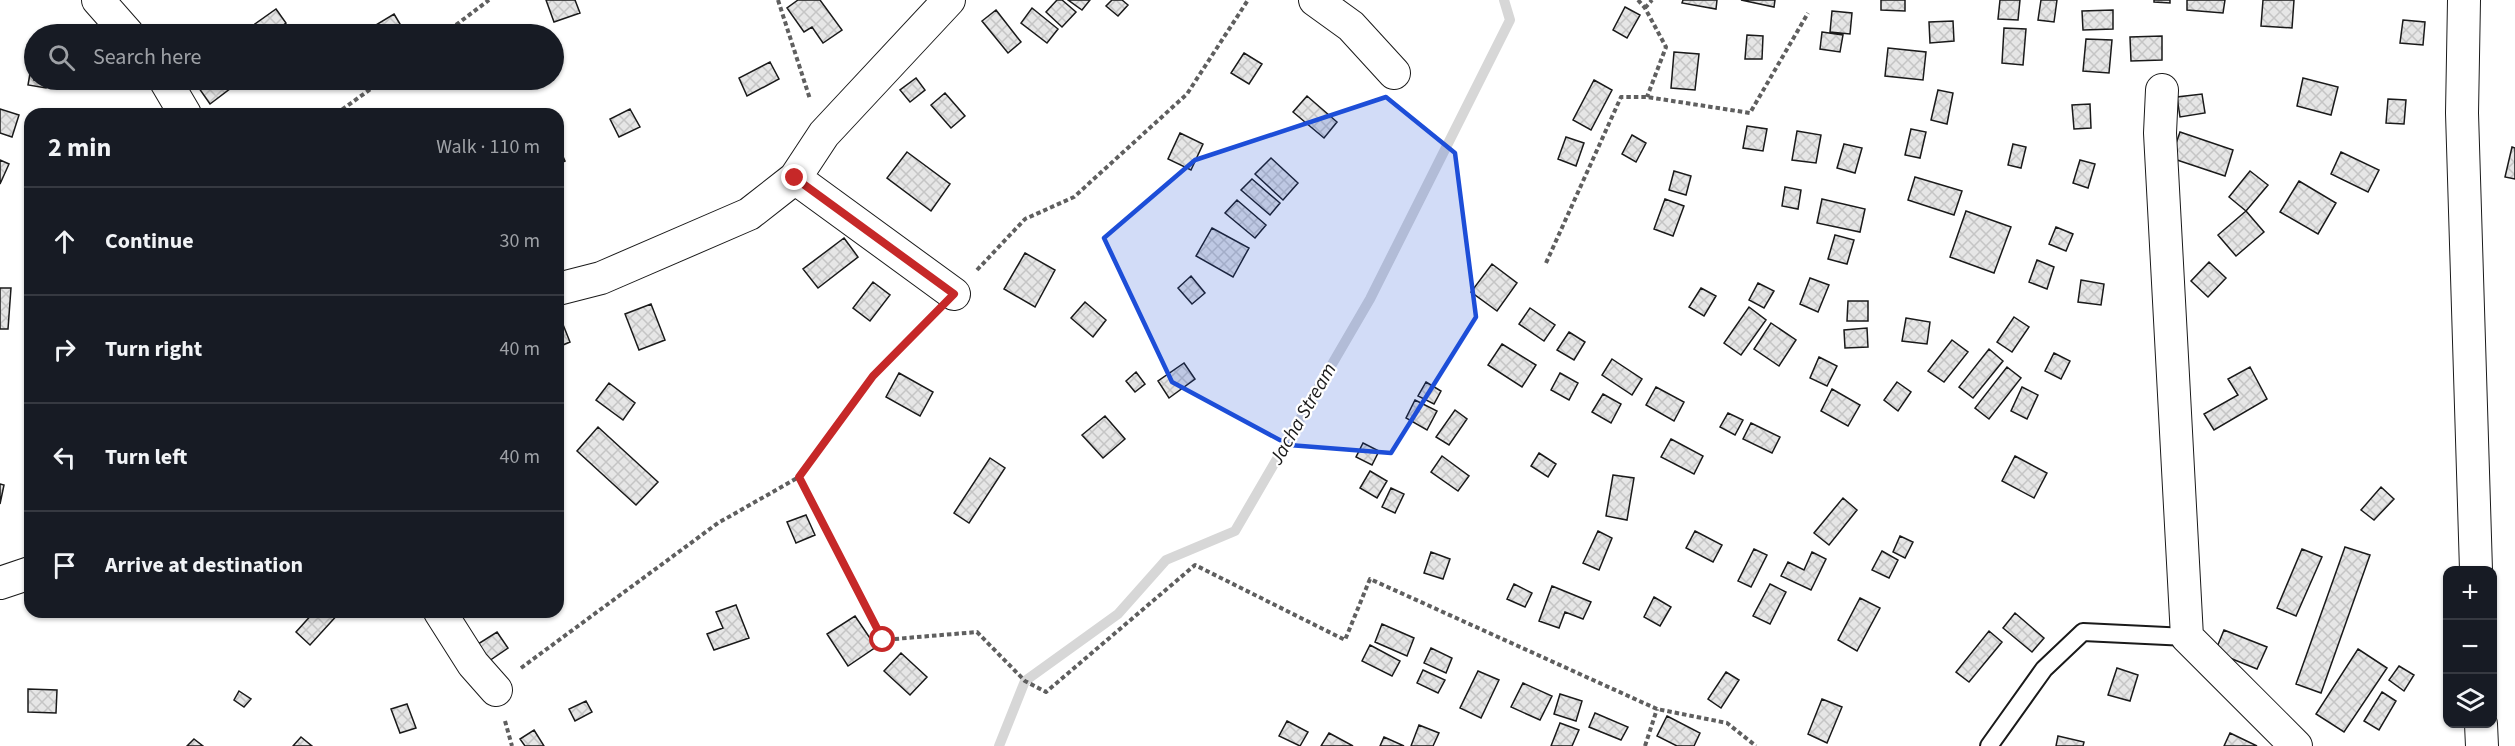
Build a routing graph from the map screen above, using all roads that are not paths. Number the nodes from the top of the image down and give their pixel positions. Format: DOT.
graph roads {
  1 [pos="98,0"];
  2 [pos="949,0"];
  3 [pos="1315,0"];
  4 [pos="2464,0"];
  5 [pos="119,24"];
  6 [pos="1394,73"];
  7 [pos="171,90"];
  8 [pos="2162,90"];
  9 [pos="181,108"];
  10 [pos="795,178"];
  11 [pos="564,287"];
  12 [pos="954,294"];
  13 [pos="2476,566"];
  14 [pos="24,575"];
  15 [pos="0,583"];
  16 [pos="444,618"];
  17 [pos="2187,637"];
  18 [pos="496,690"];
  19 [pos="2481,728"];
  20 [pos="1989,746"];
  21 [pos="2296,746"];
  22 [pos="2482,746"];
  1 -- 5 [label="street"];
  2 -- 10 [label="street"];
  3 -- 6 [label="street"];
  4 -- 13 [label="street"];
  7 -- 9 [label="street"];
  8 -- 17 [label="street"];
  10 -- 11 [label="street"];
  10 -- 12 [label="street"];
  14 -- 15 [label="street"];
  16 -- 18 [label="street"];
  17 -- 20 [label="lane"];
  17 -- 21 [label="street"];
  19 -- 22 [label="street"];
}
